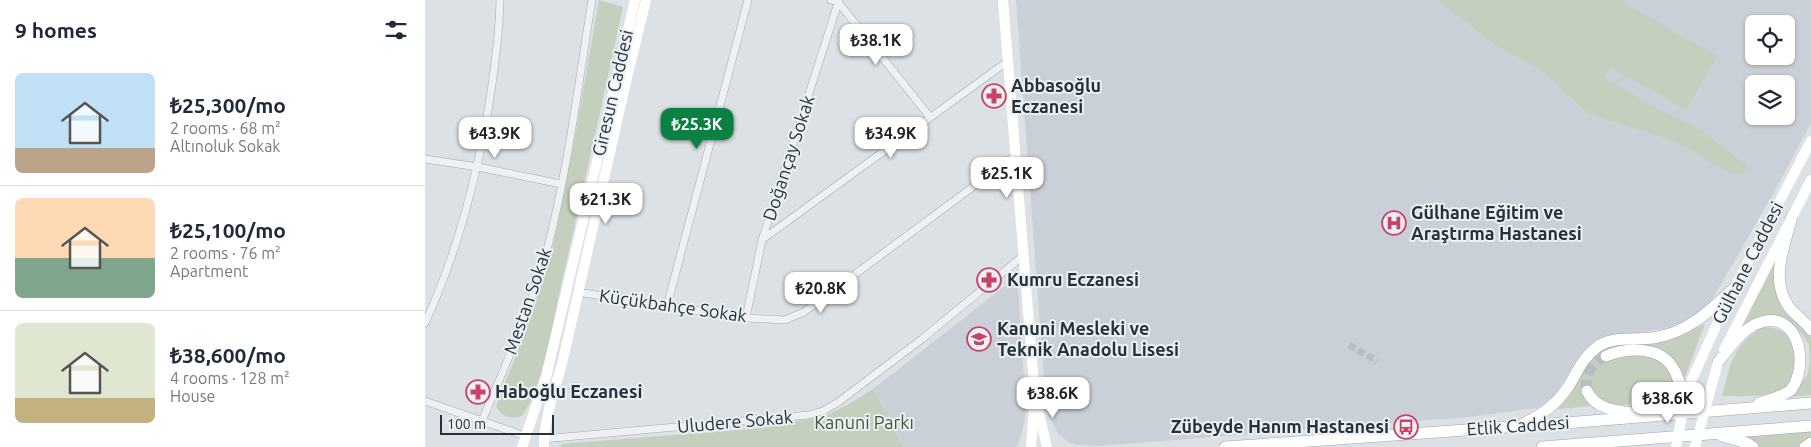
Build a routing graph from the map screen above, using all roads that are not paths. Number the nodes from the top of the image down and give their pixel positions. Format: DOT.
graph roads {
  1 [pos="500,0"];
  2 [pos="591,0"];
  3 [pos="635,0"];
  4 [pos="646,0"];
  5 [pos="748,0"];
  6 [pos="1003,0"];
  7 [pos="836,1"];
  8 [pos="1008,61"];
  9 [pos="930,117"];
  10 [pos="1811,141"];
  11 [pos="1016,155"];
  12 [pos="425,159"];
  13 [pos="478,167"];
  14 [pos="1811,180"];
  15 [pos="561,184"];
  16 [pos="1792,216"];
  17 [pos="763,240"];
  18 [pos="1024,255"];
  19 [pos="1736,286"];
  20 [pos="577,292"];
  21 [pos="667,306"];
  22 [pos="745,318"];
  23 [pos="425,323"];
  24 [pos="1811,330"];
  25 [pos="1606,356"];
  26 [pos="1718,362"];
  27 [pos="1684,386"];
  28 [pos="1587,391"];
  29 [pos="1035,396"];
  30 [pos="425,401"];
  31 [pos="1811,403"];
  32 [pos="1684,405"];
  33 [pos="1741,409"];
  34 [pos="1663,416"];
  35 [pos="482,421"];
  36 [pos="1518,426"];
  37 [pos="1811,426"];
  38 [pos="1716,434"];
  39 [pos="525,436"];
  40 [pos="1653,439"];
  41 [pos="1811,442"];
  42 [pos="544,443"];
  43 [pos="522,447"];
  44 [pos="1031,447"];
  45 [pos="1047,447"];
  46 [pos="1225,447"];
  47 [pos="1543,447"];
  48 [pos="1622,447"];
  49 [pos="1676,447"];
  50 [pos="1695,447"];
  51 [pos="1753,447"];
  52 [pos="1805,447"];
  1 -- 13 [label="street"];
  2 -- 15 [label="street, Mestan Sokak"];
  3 -- 39 [label="main road, Giresun Caddesi"];
  4 -- 20 [label="main road, Giresun Caddesi"];
  5 -- 21 [label="street"];
  6 -- 8 [label="main road"];
  7 -- 9 [label="street"];
  7 -- 17 [label="street, Doğançay Sokak"];
  8 -- 9 [label="street"];
  8 -- 11 [label="main road"];
  9 -- 17 [label="street"];
  10 -- 19 [label="main road, Gülhane Caddesi"];
  11 -- 18 [label="main road"];
  11 -- 22 [label="street, Küçükbahçe Sokak"];
  12 -- 13 [label="street"];
  13 -- 15 [label="street"];
  13 -- 23 [label="street"];
  14 -- 16 [label="main road, Gülhane Caddesi"];
  15 -- 35 [label="street, Mestan Sokak"];
  16 -- 24 [label="main road"];
  16 -- 26 [label="main road, Gülhane Caddesi"];
  17 -- 22 [label="street, Doğançay Sokak"];
  18 -- 29 [label="main road"];
  18 -- 42 [label="street, Uludere Sokak"];
  19 -- 27 [label="main road, Gülhane Caddesi"];
  19 -- 36 [label="main road"];
  20 -- 21 [label="street, Küçükbahçe Sokak"];
  20 -- 42 [label="main road, Giresun Caddesi"];
  21 -- 22 [label="street, Küçükbahçe Sokak"];
  25 -- 27 [label="main road"];
  26 -- 33 [label="main road"];
  26 -- 50 [label="main road, Gülhane Caddesi, bridge"];
  27 -- 32 [label="main road"];
  28 -- 34 [label="main road"];
  29 -- 44 [label="main road"];
  29 -- 45 [label="main road"];
  30 -- 35 [label="street"];
  31 -- 33 [label="main road, Etlik Caddesi"];
  32 -- 49 [label="main road, bridge"];
  33 -- 34 [label="main road, Etlik Caddesi"];
  34 -- 36 [label="main road, Etlik Caddesi"];
  35 -- 39 [label="street"];
  36 -- 46 [label="main road, Etlik Caddesi"];
  37 -- 38 [label="main road, Etlik Caddesi"];
  38 -- 40 [label="main road, Etlik Caddesi"];
  38 -- 51 [label="main road"];
  39 -- 43 [label="main road, Giresun Caddesi"];
  40 -- 47 [label="main road, Etlik Caddesi"];
  40 -- 48 [label="main road"];
  41 -- 52 [label="main road"];
}
